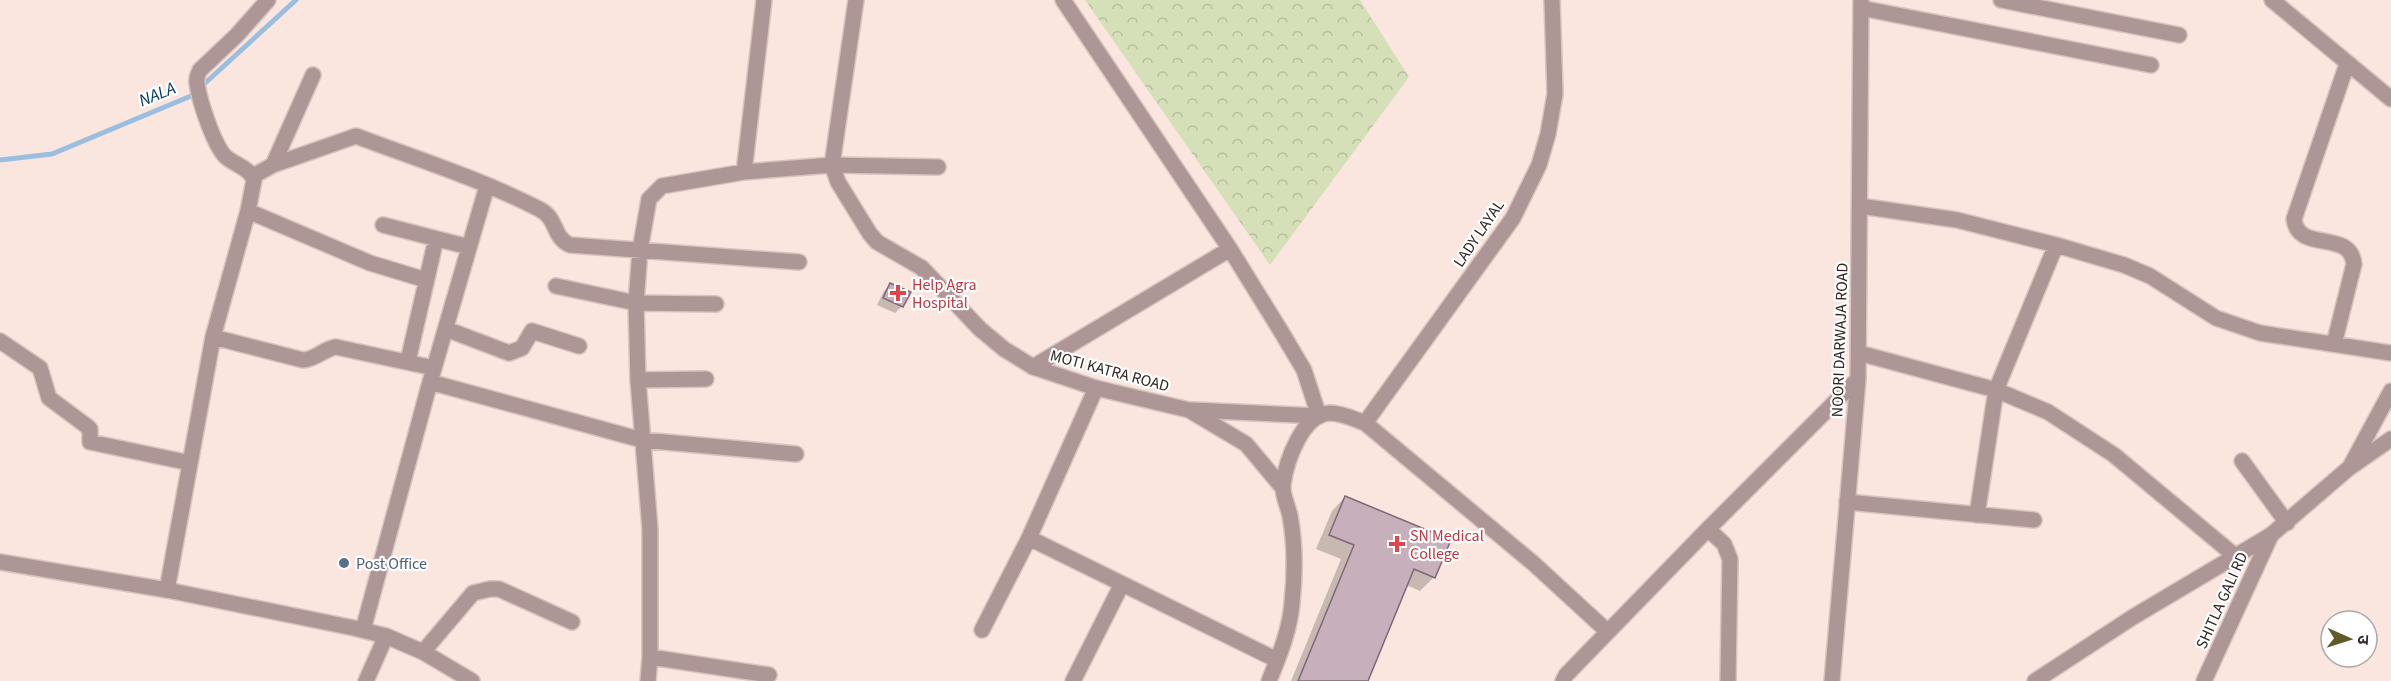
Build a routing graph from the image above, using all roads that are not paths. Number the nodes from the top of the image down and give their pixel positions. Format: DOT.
graph roads {
  1 [pos="268,0"];
  2 [pos="764,0"];
  3 [pos="856,0"];
  4 [pos="1063,0"];
  5 [pos="1552,0"];
  6 [pos="2001,0"];
  7 [pos="2272,0"];
  8 [pos="1861,4"];
  9 [pos="2179,35"];
  10 [pos="2347,64"];
  11 [pos="2151,65"];
  12 [pos="313,75"];
  13 [pos="2391,98"];
  14 [pos="273,165"];
  15 [pos="832,165"];
  16 [pos="938,167"];
  17 [pos="744,172"];
  18 [pos="253,176"];
  19 [pos="487,186"];
  20 [pos="1860,206"];
  21 [pos="248,211"];
  22 [pos="383,225"];
  23 [pos="436,239"];
  24 [pos="2056,245"];
  25 [pos="470,247"];
  26 [pos="1230,249"];
  27 [pos="640,250"];
  28 [pos="800,262"];
  29 [pos="426,280"];
  30 [pos="556,286"];
  31 [pos="636,303"];
  32 [pos="716,304"];
  33 [pos="446,329"];
  34 [pos="213,338"];
  35 [pos="0,341"];
  36 [pos="2334,344"];
  37 [pos="579,346"];
  38 [pos="1858,353"];
  39 [pos="2391,353"];
  40 [pos="408,361"];
  41 [pos="1033,367"];
  42 [pos="432,375"];
  43 [pos="706,379"];
  44 [pos="1858,379"];
  45 [pos="638,380"];
  46 [pos="1096,388"];
  47 [pos="1996,390"];
  48 [pos="2391,391"];
  49 [pos="1189,410"];
  50 [pos="1319,416"];
  51 [pos="1365,423"];
  52 [pos="2391,439"];
  53 [pos="642,440"];
  54 [pos="796,454"];
  55 [pos="2242,461"];
  56 [pos="190,463"];
  57 [pos="2349,468"];
  58 [pos="1282,487"];
  59 [pos="1847,502"];
  60 [pos="1977,515"];
  61 [pos="2034,520"];
  62 [pos="2287,523"];
  63 [pos="1708,529"];
  64 [pos="2271,535"];
  65 [pos="1029,538"];
  66 [pos="2234,555"];
  67 [pos="0,562"];
  68 [pos="1122,584"];
  69 [pos="166,590"];
  70 [pos="572,622"];
  71 [pos="363,630"];
  72 [pos="982,630"];
  73 [pos="1608,632"];
  74 [pos="386,636"];
  75 [pos="423,652"];
  76 [pos="650,657"];
  77 [pos="1277,660"];
  78 [pos="769,675"];
  79 [pos="1569,679"];
  80 [pos="366,681"];
  81 [pos="472,681"];
  82 [pos="648,681"];
  83 [pos="1073,681"];
  84 [pos="1269,681"];
  85 [pos="1728,681"];
  86 [pos="1832,681"];
  87 [pos="2035,681"];
  88 [pos="2204,681"];
  1 -- 18 [label="street"];
  2 -- 17 [label="street"];
  3 -- 15 [label="street"];
  4 -- 26 [label="street"];
  5 -- 51 [label="street, LADY LAYAL"];
  6 -- 9 [label="street"];
  7 -- 10 [label="street"];
  8 -- 11 [label="street"];
  8 -- 20 [label="street, NOORI DARWAJA ROAD"];
  10 -- 13 [label="street"];
  10 -- 36 [label="street"];
  12 -- 14 [label="street"];
  14 -- 18 [label="street"];
  14 -- 19 [label="street"];
  15 -- 16 [label="street"];
  15 -- 17 [label="street"];
  15 -- 41 [label="street, MOTI KATRA ROAD"];
  17 -- 27 [label="street"];
  18 -- 21 [label="street"];
  19 -- 25 [label="street"];
  19 -- 27 [label="street"];
  20 -- 24 [label="street"];
  20 -- 38 [label="street, NOORI DARWAJA ROAD"];
  21 -- 29 [label="street"];
  21 -- 34 [label="street"];
  22 -- 23 [label="street"];
  23 -- 25 [label="street"];
  23 -- 29 [label="street"];
  24 -- 36 [label="street"];
  24 -- 47 [label="street"];
  25 -- 33 [label="street"];
  26 -- 41 [label="street"];
  26 -- 50 [label="street"];
  27 -- 28 [label="street"];
  27 -- 31 [label="street"];
  29 -- 40 [label="street"];
  30 -- 31 [label="street"];
  31 -- 32 [label="street"];
  31 -- 45 [label="street"];
  33 -- 37 [label="street"];
  33 -- 42 [label="street"];
  34 -- 40 [label="street"];
  34 -- 56 [label="street"];
  35 -- 56 [label="street"];
  36 -- 39 [label="street"];
  38 -- 44 [label="street, NOORI DARWAJA ROAD"];
  38 -- 47 [label="street"];
  40 -- 42 [label="street"];
  41 -- 46 [label="street, MOTI KATRA ROAD"];
  42 -- 53 [label="street"];
  42 -- 71 [label="street"];
  43 -- 45 [label="street"];
  44 -- 59 [label="street, NOORI DARWAJA ROAD"];
  44 -- 63 [label="street"];
  45 -- 53 [label="street"];
  46 -- 49 [label="street, MOTI KATRA ROAD"];
  46 -- 65 [label="street"];
  47 -- 60 [label="street"];
  47 -- 66 [label="street"];
  48 -- 57 [label="street"];
  49 -- 50 [label="street"];
  49 -- 58 [label="street, MOTI KATRA ROAD"];
  50 -- 51 [label="street"];
  50 -- 58 [label="street"];
  51 -- 73 [label="street"];
  52 -- 57 [label="street"];
  53 -- 54 [label="street"];
  53 -- 76 [label="street"];
  55 -- 62 [label="street"];
  56 -- 69 [label="street"];
  57 -- 62 [label="street"];
  58 -- 77 [label="street"];
  59 -- 60 [label="street"];
  59 -- 86 [label="street, NOORI DARWAJA ROAD"];
  60 -- 61 [label="street"];
  62 -- 64 [label="street"];
  63 -- 73 [label="street"];
  63 -- 85 [label="street"];
  64 -- 66 [label="street"];
  64 -- 88 [label="street, SHITLA GALI RD"];
  65 -- 68 [label="street"];
  65 -- 72 [label="street"];
  66 -- 87 [label="street"];
  67 -- 69 [label="street"];
  68 -- 77 [label="street"];
  68 -- 83 [label="street"];
  69 -- 71 [label="street"];
  70 -- 75 [label="street"];
  71 -- 74 [label="street"];
  73 -- 79 [label="street"];
  74 -- 75 [label="street"];
  74 -- 80 [label="street"];
  75 -- 81 [label="street"];
  76 -- 78 [label="street"];
  76 -- 82 [label="street"];
  77 -- 84 [label="street"];
}
